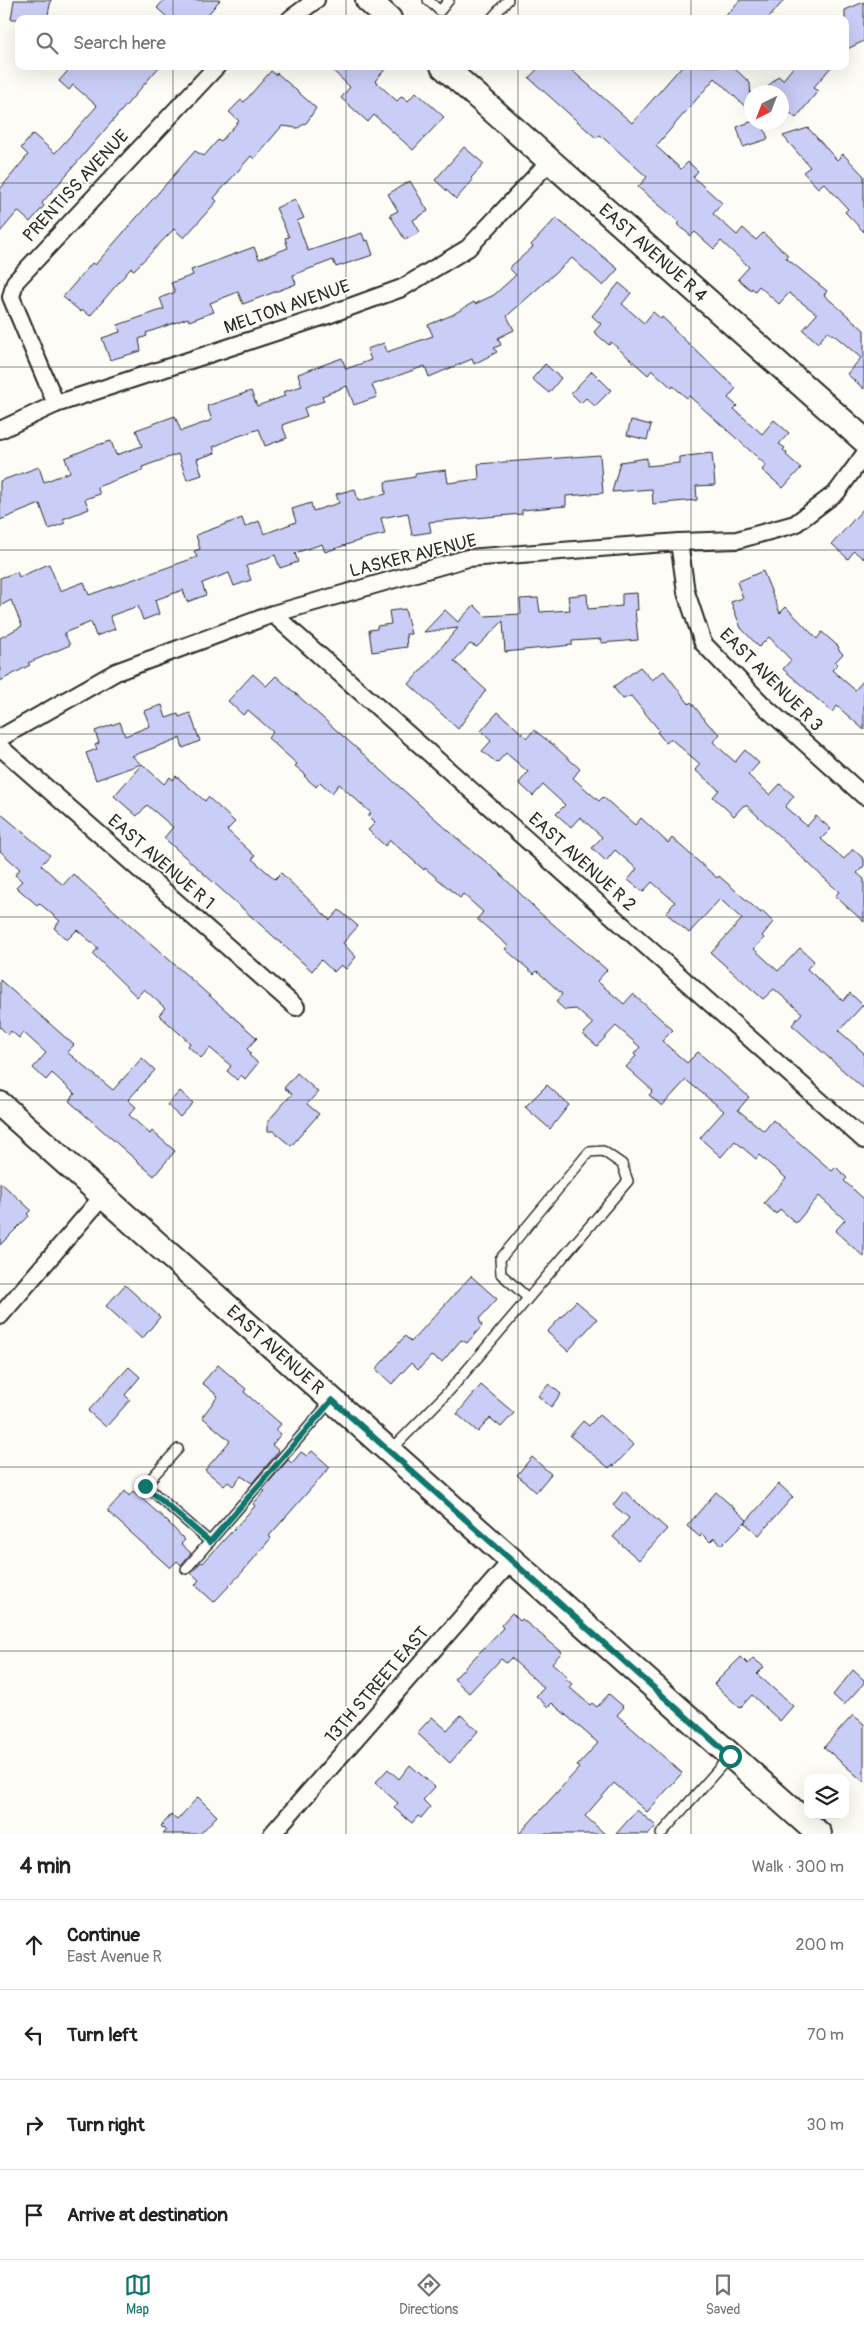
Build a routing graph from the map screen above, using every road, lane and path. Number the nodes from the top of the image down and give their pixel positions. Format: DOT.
graph roads {
  1 [pos="316,0"];
  2 [pos="368,0"];
  3 [pos="428,0"];
  4 [pos="449,0"];
  5 [pos="508,0"];
  6 [pos="295,15"];
  7 [pos="385,15"];
  8 [pos="495,15"];
  9 [pos="213,70"];
  10 [pos="448,70"];
  11 [pos="550,161"];
  12 [pos="56,404"];
  13 [pos="0,430"];
  14 [pos="864,440"];
  15 [pos="864,455"];
  16 [pos="679,542"];
  17 [pos="273,614"];
  18 [pos="0,738"];
  19 [pos="0,747"];
  20 [pos="864,796"];
  21 [pos="296,1007"];
  22 [pos="0,1104"];
  23 [pos="864,1140"];
  24 [pos="103,1196"];
  25 [pos="528,1298"];
  26 [pos="0,1316"];
  27 [pos="332,1400"];
  28 [pos="178,1449"];
  29 [pos="389,1452"];
  30 [pos="210,1542"];
  31 [pos="511,1562"];
  32 [pos="186,1569"];
  33 [pos="730,1756"];
  34 [pos="272,1834"];
  35 [pos="661,1834"];
  36 [pos="818,1834"];
  1 -- 6 [label="street"];
  2 -- 7 [label="main road"];
  3 -- 4 [label="lane"];
  5 -- 8 [label="lane"];
  9 -- 12 [label="street, PRENTISS AVENUE"];
  10 -- 11 [label="main road, EAST AVENUE R 4"];
  11 -- 12 [label="street, MELTON AVENUE"];
  11 -- 14 [label="main road, EAST AVENUE R 4"];
  12 -- 13 [label="street, MELTON AVENUE"];
  15 -- 16 [label="street, LASKER AVENUE"];
  16 -- 17 [label="street, LASKER AVENUE"];
  16 -- 20 [label="street, EAST AVENUE R 3"];
  17 -- 18 [label="street, LASKER AVENUE"];
  17 -- 23 [label="street, EAST AVENUE R 2"];
  19 -- 21 [label="street, EAST AVENUE R 1"];
  22 -- 24 [label="main road, EAST AVENUE R"];
  24 -- 26 [label="street"];
  24 -- 27 [label="main road, EAST AVENUE R"];
  25 -- 25 [label="lane"];
  25 -- 29 [label="lane"];
  27 -- 29 [label="main road, EAST AVENUE R"];
  27 -- 30 [label="lane"];
  28 -- 30 [label="lane"];
  29 -- 31 [label="main road, EAST AVENUE R"];
  30 -- 32 [label="lane"];
  31 -- 33 [label="main road, EAST AVENUE R"];
  31 -- 34 [label="street, 13TH STREET EAST"];
  33 -- 35 [label="lane"];
  33 -- 36 [label="main road, EAST AVENUE R"];
}
